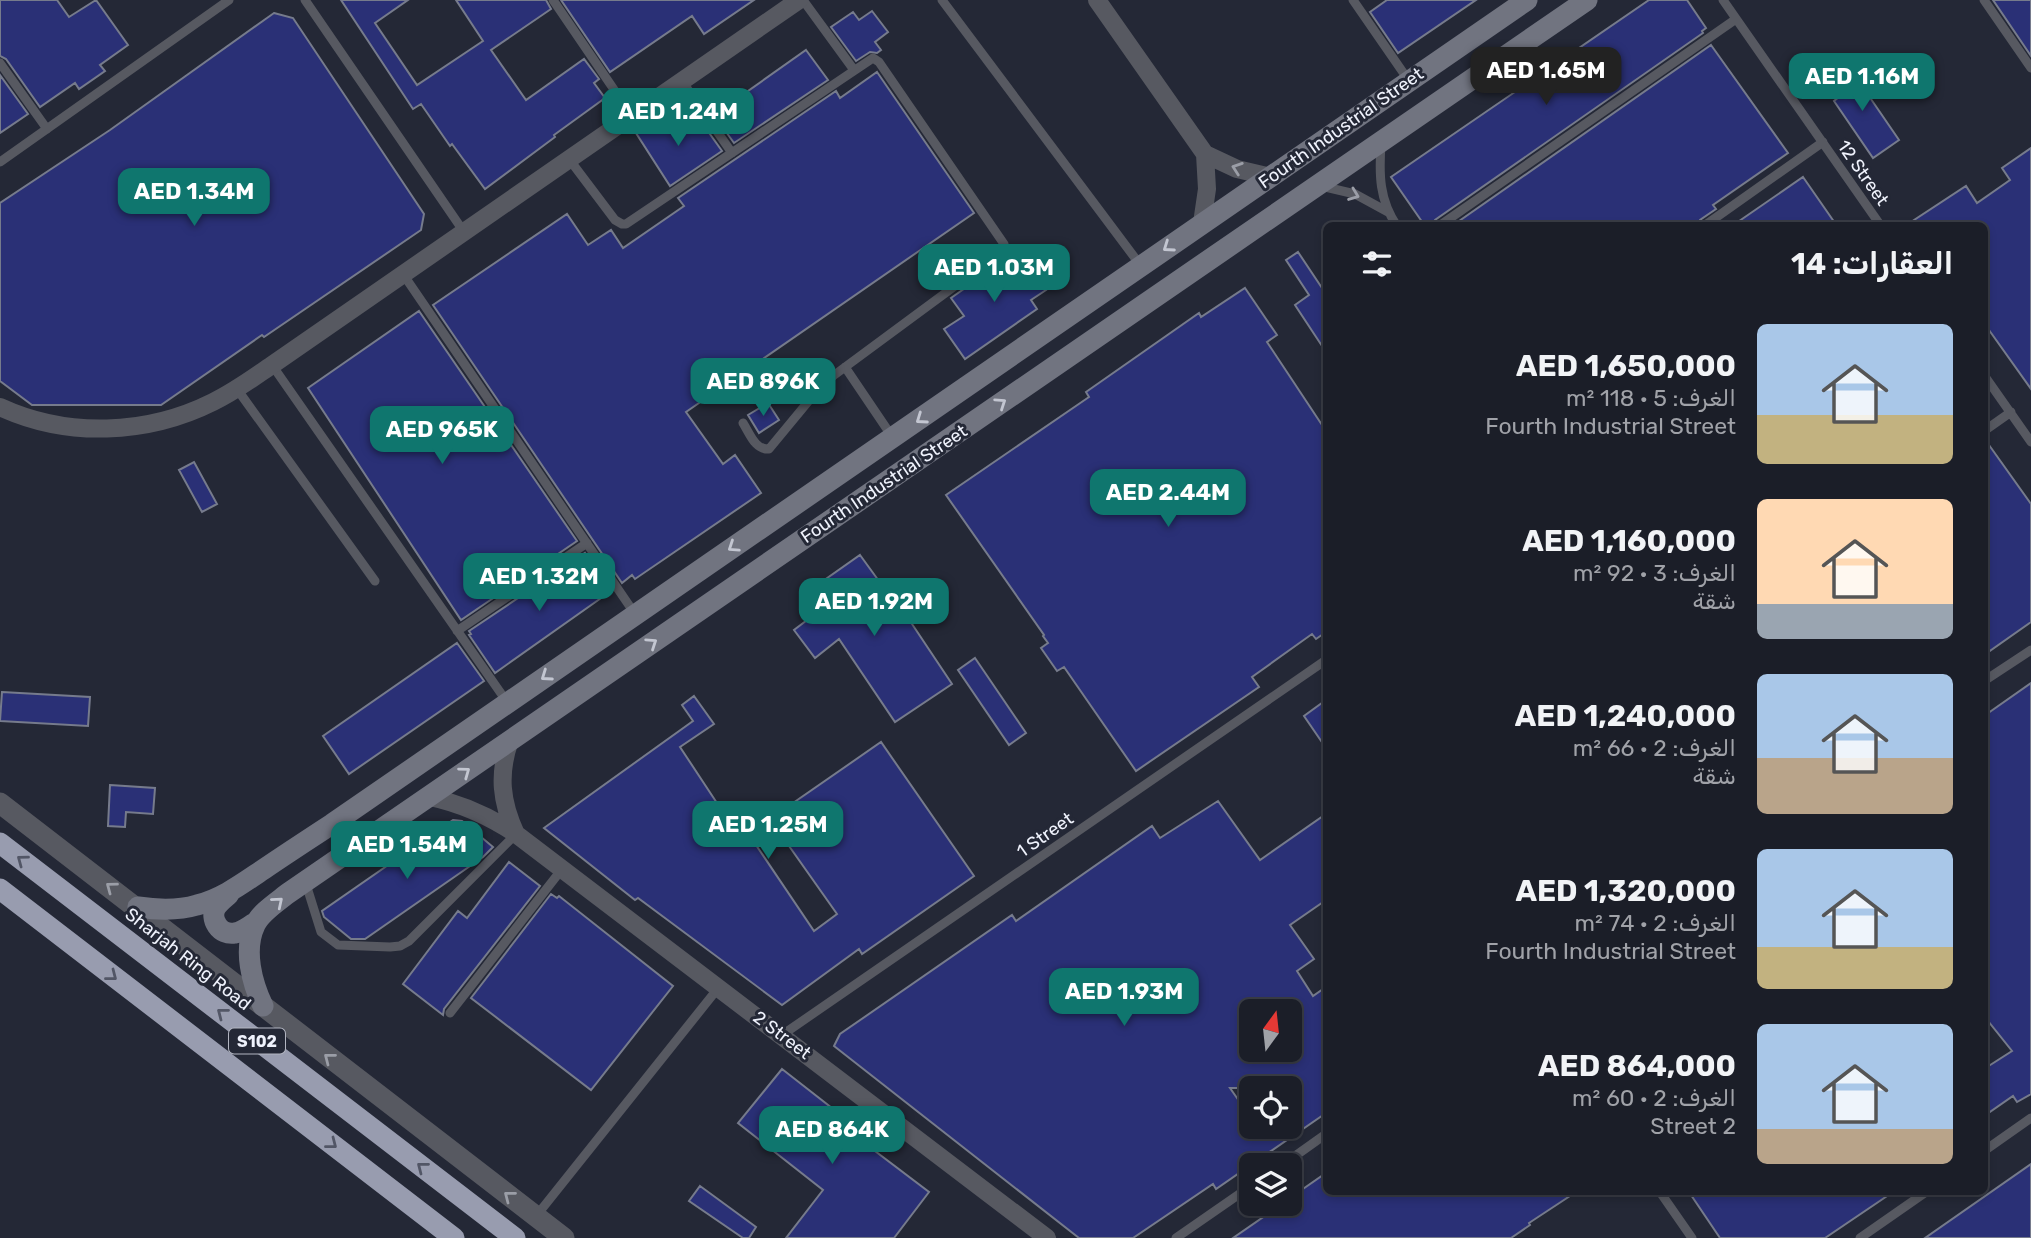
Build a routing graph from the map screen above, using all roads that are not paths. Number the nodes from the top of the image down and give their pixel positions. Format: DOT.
graph roads {
  1 [pos="229,0"];
  2 [pos="305,0"];
  3 [pos="553,0"];
  4 [pos="942,0"];
  5 [pos="1097,0"];
  6 [pos="1527,0"];
  7 [pos="1587,0"];
  8 [pos="1723,0"];
  9 [pos="1984,0"];
  10 [pos="1355,1"];
  11 [pos="793,2"];
  12 [pos="1736,19"];
  13 [pos="0,63"];
  14 [pos="2031,68"];
  15 [pos="853,70"];
  16 [pos="682,81"];
  17 [pos="1409,81"];
  18 [pos="632,116"];
  19 [pos="47,129"];
  20 [pos="1381,140"];
  21 [pos="1823,142"];
  22 [pos="732,153"];
  23 [pos="1205,154"];
  24 [pos="569,159"];
  25 [pos="0,162"];
  26 [pos="1271,177"];
  27 [pos="1319,186"];
  28 [pos="1388,212"];
  29 [pos="1394,222"];
  30 [pos="1445,222"];
  31 [pos="1710,222"];
  32 [pos="1878,222"];
  33 [pos="1202,223"];
  34 [pos="464,232"];
  35 [pos="1141,266"];
  36 [pos="403,274"];
  37 [pos="272,365"];
  38 [pos="845,367"];
  39 [pos="1988,380"];
  40 [pos="237,389"];
  41 [pos="0,407"];
  42 [pos="2011,412"];
  43 [pos="743,424"];
  44 [pos="1988,428"];
  45 [pos="893,438"];
  46 [pos="2031,442"];
  47 [pos="587,543"];
  48 [pos="375,581"];
  49 [pos="635,614"];
  50 [pos="457,631"];
  51 [pos="2031,649"];
  52 [pos="1323,662"];
  53 [pos="1988,678"];
  54 [pos="508,702"];
  55 [pos="510,740"];
  56 [pos="430,797"];
  57 [pos="0,803"];
  58 [pos="516,834"];
  59 [pos="0,843"];
  60 [pos="562,869"];
  61 [pos="305,882"];
  62 [pos="235,888"];
  63 [pos="0,889"];
  64 [pos="138,907"];
  65 [pos="255,923"];
  66 [pos="719,987"];
  67 [pos="263,1006"];
  68 [pos="450,1013"];
  69 [pos="782,1035"];
  70 [pos="2031,1118"];
  71 [pos="1323,1136"];
  72 [pos="1988,1148"];
  73 [pos="1299,1153"];
  74 [pos="1239,1194"];
  75 [pos="1662,1195"];
  76 [pos="1922,1195"];
  77 [pos="536,1217"];
  78 [pos="454,1238"];
  79 [pos="514,1238"];
  80 [pos="564,1238"];
  81 [pos="1047,1238"];
  82 [pos="1176,1238"];
  83 [pos="1692,1238"];
  84 [pos="1860,1238"];
  1 -- 19 [label="lane"];
  2 -- 34 [label="lane"];
  3 -- 18 [label="lane"];
  4 -- 35 [label="lane"];
  5 -- 23 [label="street"];
  6 -- 17 [label="main road, Fourth Industrial Street"];
  7 -- 20 [label="main road, Fourth Industrial Street"];
  8 -- 12 [label="lane, 12 Street"];
  9 -- 14 [label="lane"];
  10 -- 17 [label="lane"];
  11 -- 15 [label="lane"];
  11 -- 16 [label="street"];
  12 -- 21 [label="lane, 12 Street"];
  12 -- 30 [label="lane"];
  13 -- 19 [label="lane"];
  15 -- 22 [label="lane"];
  15 -- 38 [label="lane"];
  16 -- 18 [label="street"];
  16 -- 22 [label="lane"];
  17 -- 26 [label="main road, Fourth Industrial Street"];
  18 -- 24 [label="street"];
  19 -- 25 [label="lane"];
  20 -- 27 [label="main road, Fourth Industrial Street"];
  20 -- 28 [label="lane"];
  21 -- 31 [label="lane"];
  21 -- 32 [label="lane, 12 Street"];
  22 -- 24 [label="lane"];
  26 -- 23 [label="street, one-way"];
  23 -- 33 [label="street"];
  24 -- 34 [label="street"];
  26 -- 33 [label="main road, Fourth Industrial Street"];
  27 -- 28 [label="lane, one-way"];
  55 -- 27 [label="main road, Fourth Industrial Street, one-way"];
  28 -- 29 [label="lane"];
  33 -- 35 [label="main road, Fourth Industrial Street, one-way"];
  34 -- 36 [label="street"];
  35 -- 45 [label="main road, Fourth Industrial Street, one-way"];
  36 -- 37 [label="street"];
  36 -- 47 [label="lane"];
  37 -- 40 [label="street"];
  37 -- 50 [label="lane"];
  38 -- 43 [label="lane"];
  38 -- 45 [label="lane"];
  39 -- 42 [label="lane"];
  40 -- 41 [label="street"];
  40 -- 48 [label="lane"];
  42 -- 44 [label="lane"];
  42 -- 46 [label="lane"];
  45 -- 49 [label="main road, Fourth Industrial Street, one-way"];
  47 -- 49 [label="lane"];
  47 -- 50 [label="lane"];
  49 -- 54 [label="main road, Fourth Industrial Street, one-way"];
  50 -- 54 [label="lane"];
  51 -- 53 [label="lane"];
  52 -- 69 [label="lane, 1 Street"];
  54 -- 62 [label="main road, Fourth Industrial Street"];
  56 -- 55 [label="main road, Fourth Industrial Street, one-way"];
  55 -- 58 [label="street"];
  56 -- 58 [label="street, 2 Street"];
  56 -- 61 [label="main road, Fourth Industrial Street"];
  64 -- 57 [label="street, one-way"];
  58 -- 60 [label="street, 2 Street"];
  58 -- 61 [label="lane"];
  79 -- 59 [label="highway, Sharjah Ring Road / S102, one-way"];
  60 -- 66 [label="street, 2 Street"];
  60 -- 68 [label="lane"];
  65 -- 61 [label="main road, Fourth Industrial Street, one-way"];
  62 -- 64 [label="main road, Fourth Industrial Street"];
  62 -- 65 [label="main road"];
  63 -- 78 [label="highway, S102, one-way"];
  64 -- 67 [label="street"];
  65 -- 67 [label="main road"];
  66 -- 69 [label="street, 2 Street"];
  66 -- 77 [label="lane"];
  77 -- 67 [label="street, one-way"];
  69 -- 81 [label="street, 2 Street"];
  70 -- 72 [label="lane"];
  71 -- 73 [label="lane"];
  74 -- 82 [label="lane"];
  75 -- 83 [label="lane"];
  76 -- 84 [label="lane"];
  77 -- 80 [label="street"];
}
